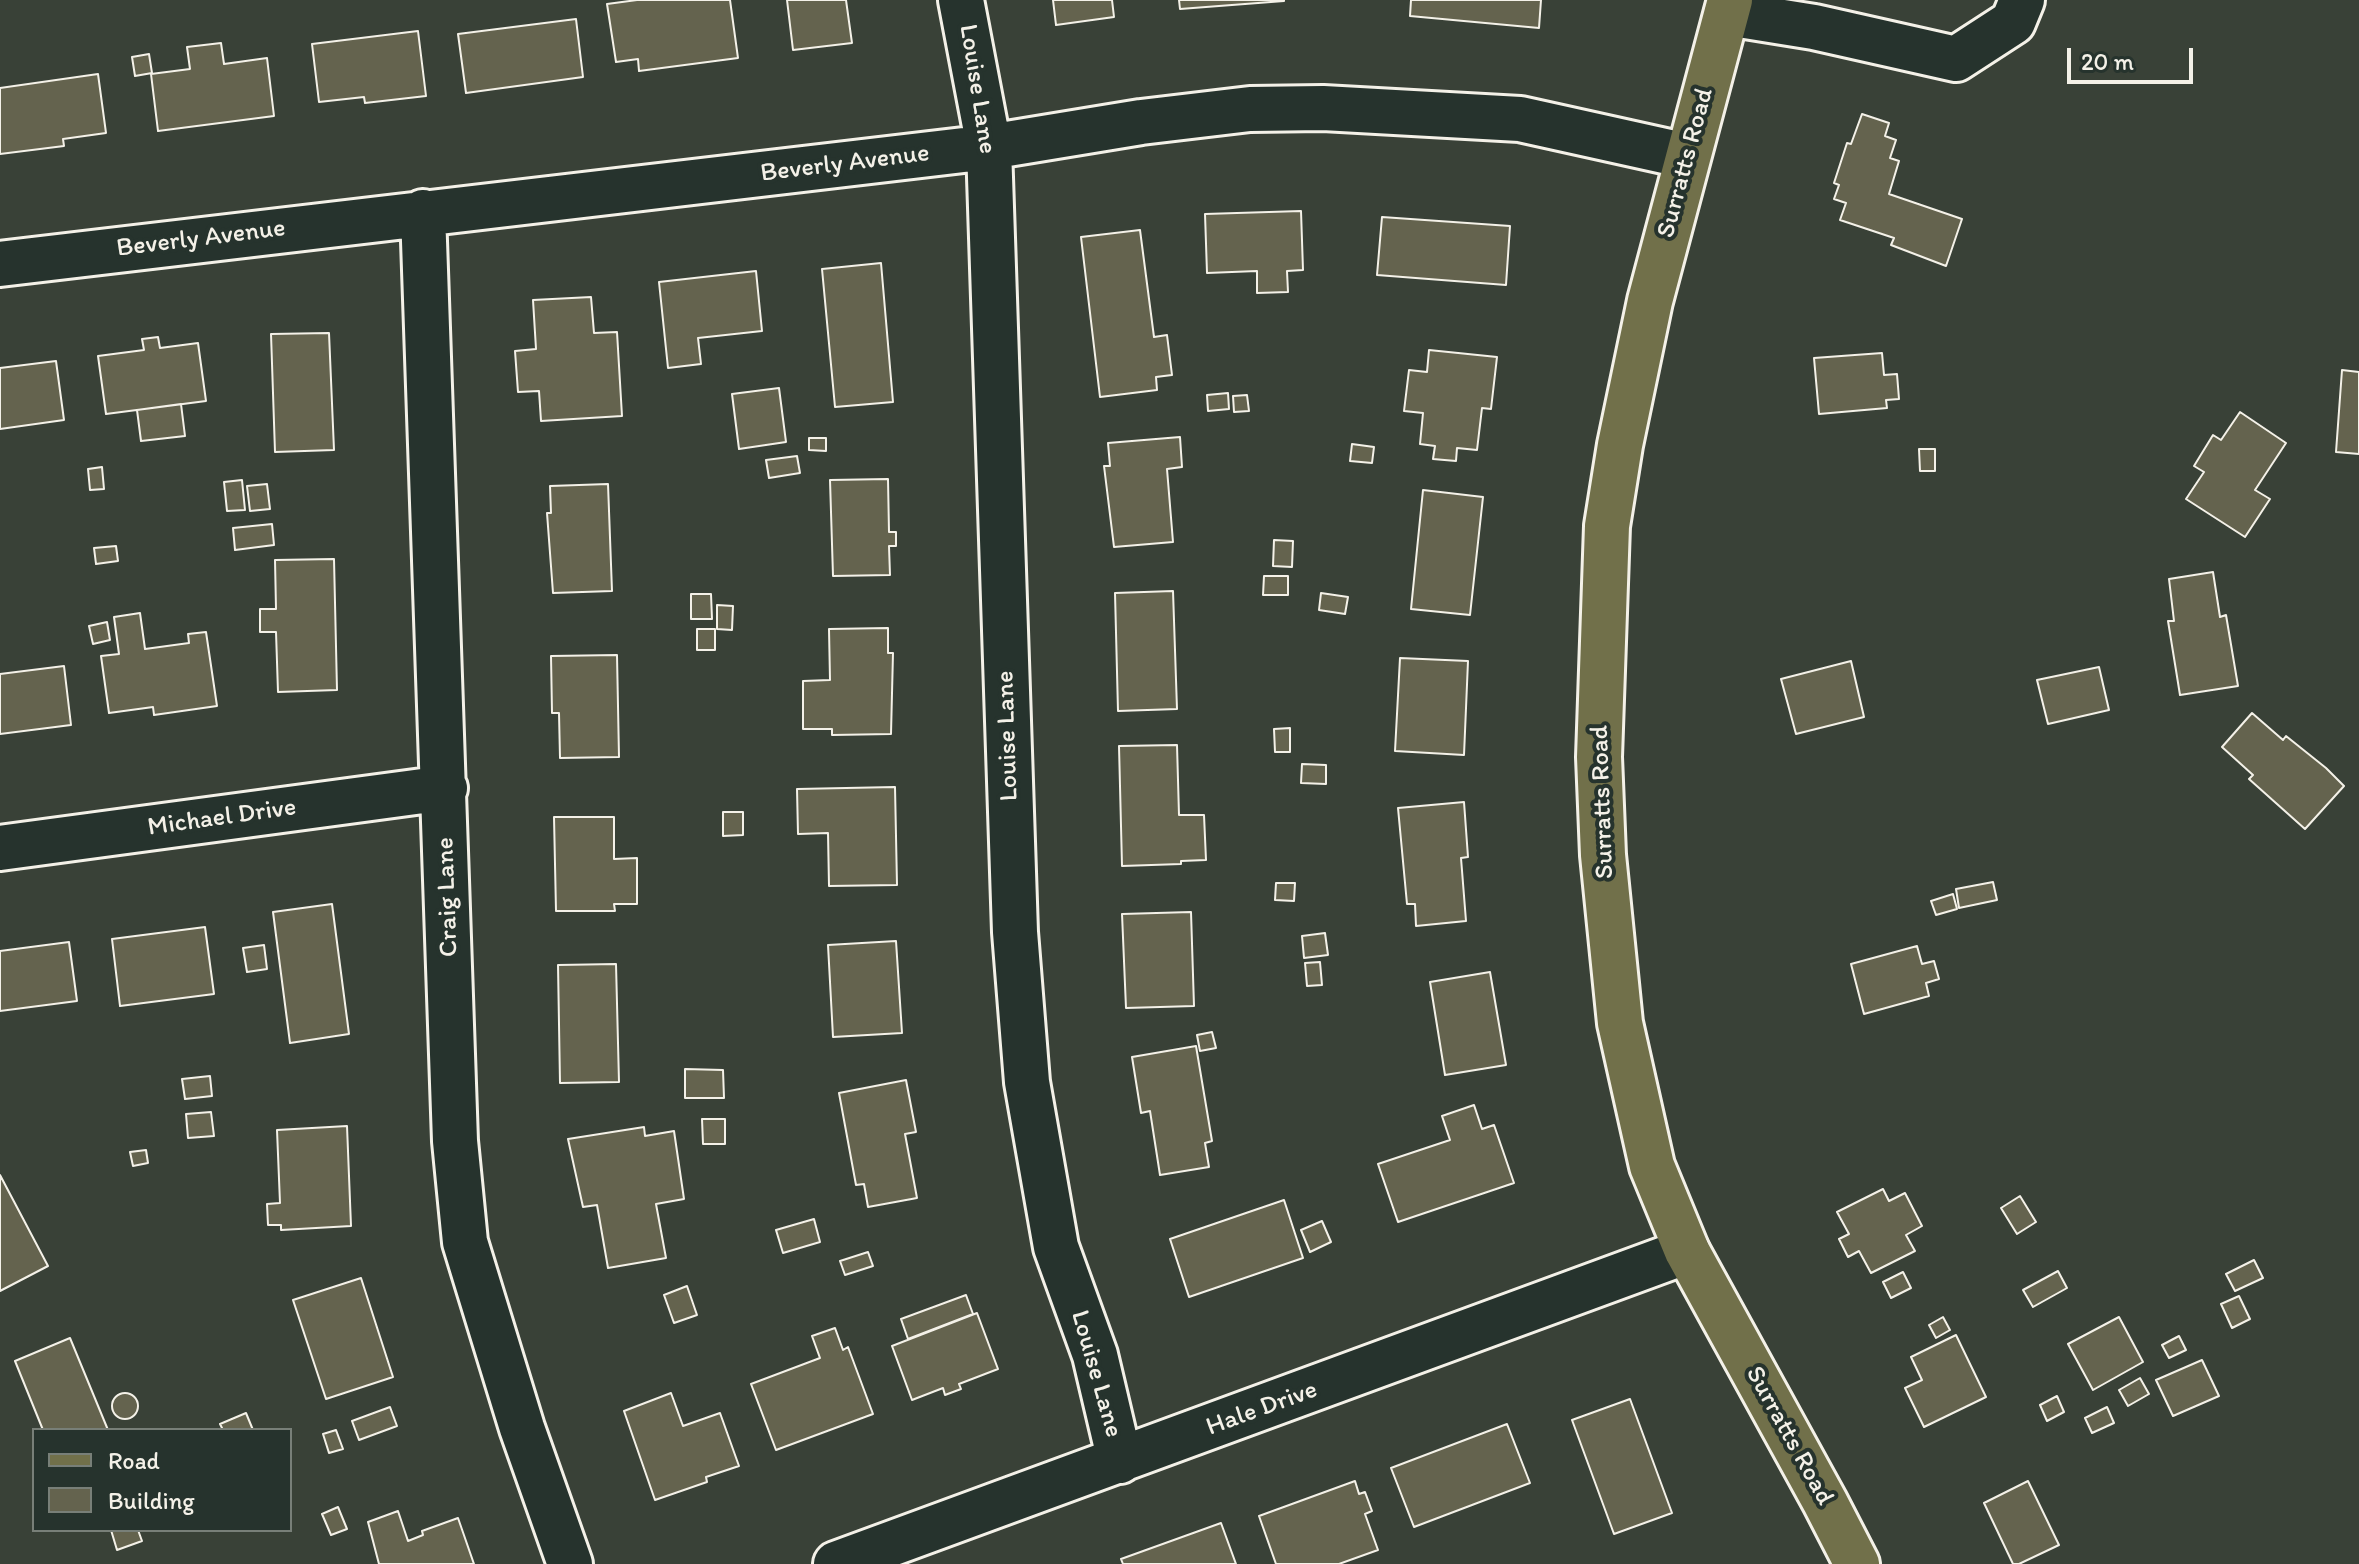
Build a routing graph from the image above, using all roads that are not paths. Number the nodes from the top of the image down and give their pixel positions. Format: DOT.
graph roads {
  1 [pos="961,0"];
  2 [pos="2022,0"];
  3 [pos="1729,6"];
  4 [pos="989,147"];
  5 [pos="1687,156"];
  6 [pos="423,212"];
  7 [pos="0,264"];
  8 [pos="445,788"];
  9 [pos="0,848"];
  10 [pos="1687,1251"];
  11 [pos="1120,1461"];
  12 [pos="570,1564"];
  13 [pos="836,1564"];
  14 [pos="1857,1564"];
  1 -- 4 [label="street, Louise Lane"];
  2 -- 3 [label="street"];
  3 -- 5 [label="main road, Surratts Road"];
  4 -- 5 [label="street, Beverly Avenue"];
  4 -- 6 [label="street, Beverly Avenue"];
  4 -- 11 [label="street, Louise Lane"];
  5 -- 10 [label="main road, Surratts Road"];
  6 -- 7 [label="street, Beverly Avenue"];
  6 -- 8 [label="street, Craig Lane"];
  8 -- 9 [label="street, Michael Drive"];
  8 -- 12 [label="street, Craig Lane"];
  10 -- 11 [label="street, Hale Drive"];
  10 -- 14 [label="main road, Surratts Road"];
  11 -- 13 [label="street, Hale Drive"];
}
